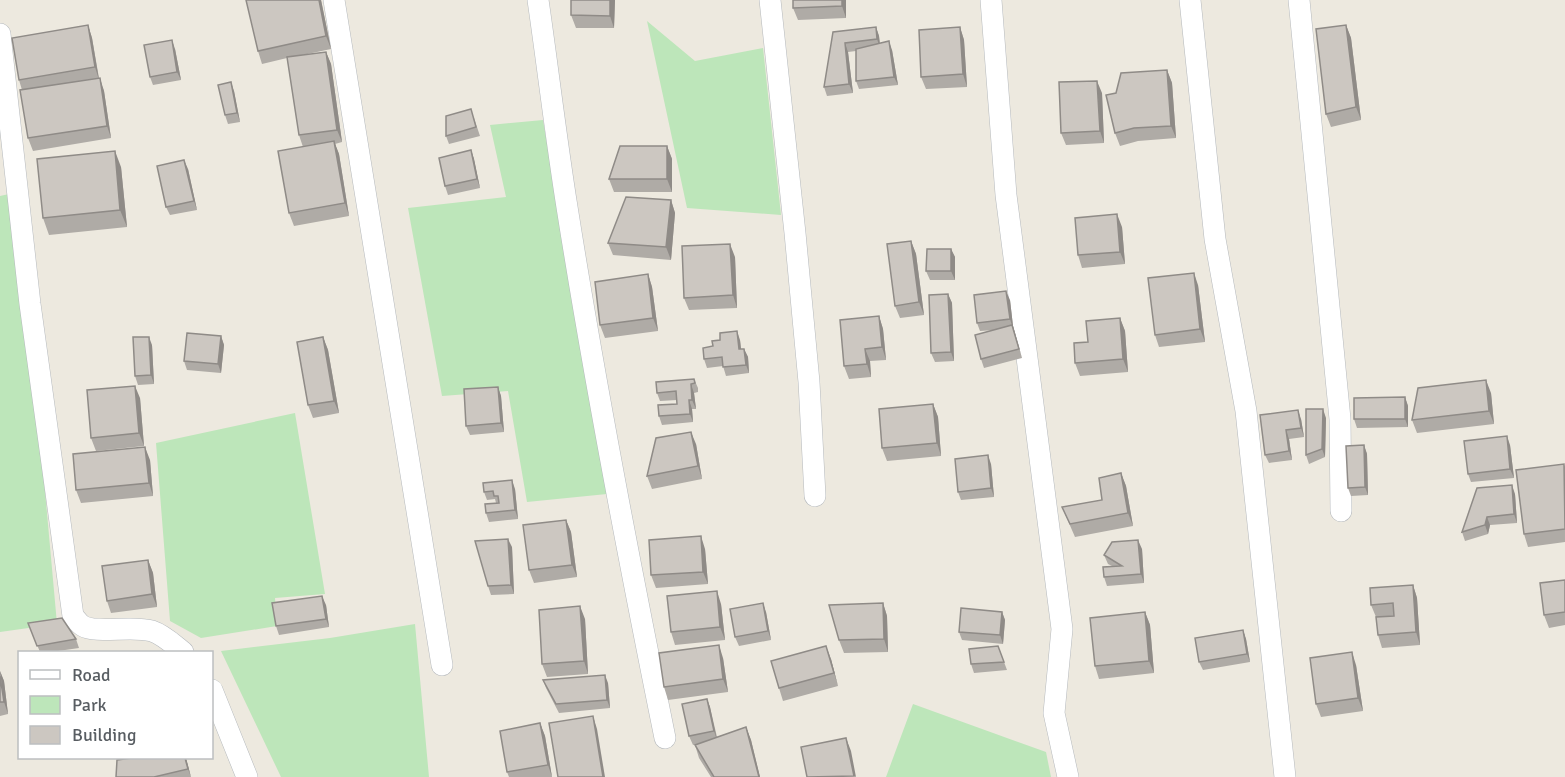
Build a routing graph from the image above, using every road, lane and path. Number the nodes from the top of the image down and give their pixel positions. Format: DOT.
graph roads {
  1 [pos="334,0"];
  2 [pos="538,0"];
  3 [pos="770,0"];
  4 [pos="991,0"];
  5 [pos="1190,0"];
  6 [pos="1299,0"];
  7 [pos="0,34"];
  8 [pos="815,496"];
  9 [pos="1341,511"];
  10 [pos="182,651"];
  11 [pos="442,665"];
  12 [pos="213,692"];
  13 [pos="665,738"];
  14 [pos="247,777"];
  15 [pos="1068,777"];
  16 [pos="1285,777"];
  1 -- 11 [label="street"];
  2 -- 13 [label="street"];
  3 -- 8 [label="street"];
  4 -- 15 [label="street"];
  5 -- 16 [label="street"];
  6 -- 9 [label="street"];
  7 -- 10 [label="street"];
  12 -- 14 [label="street"];
}
